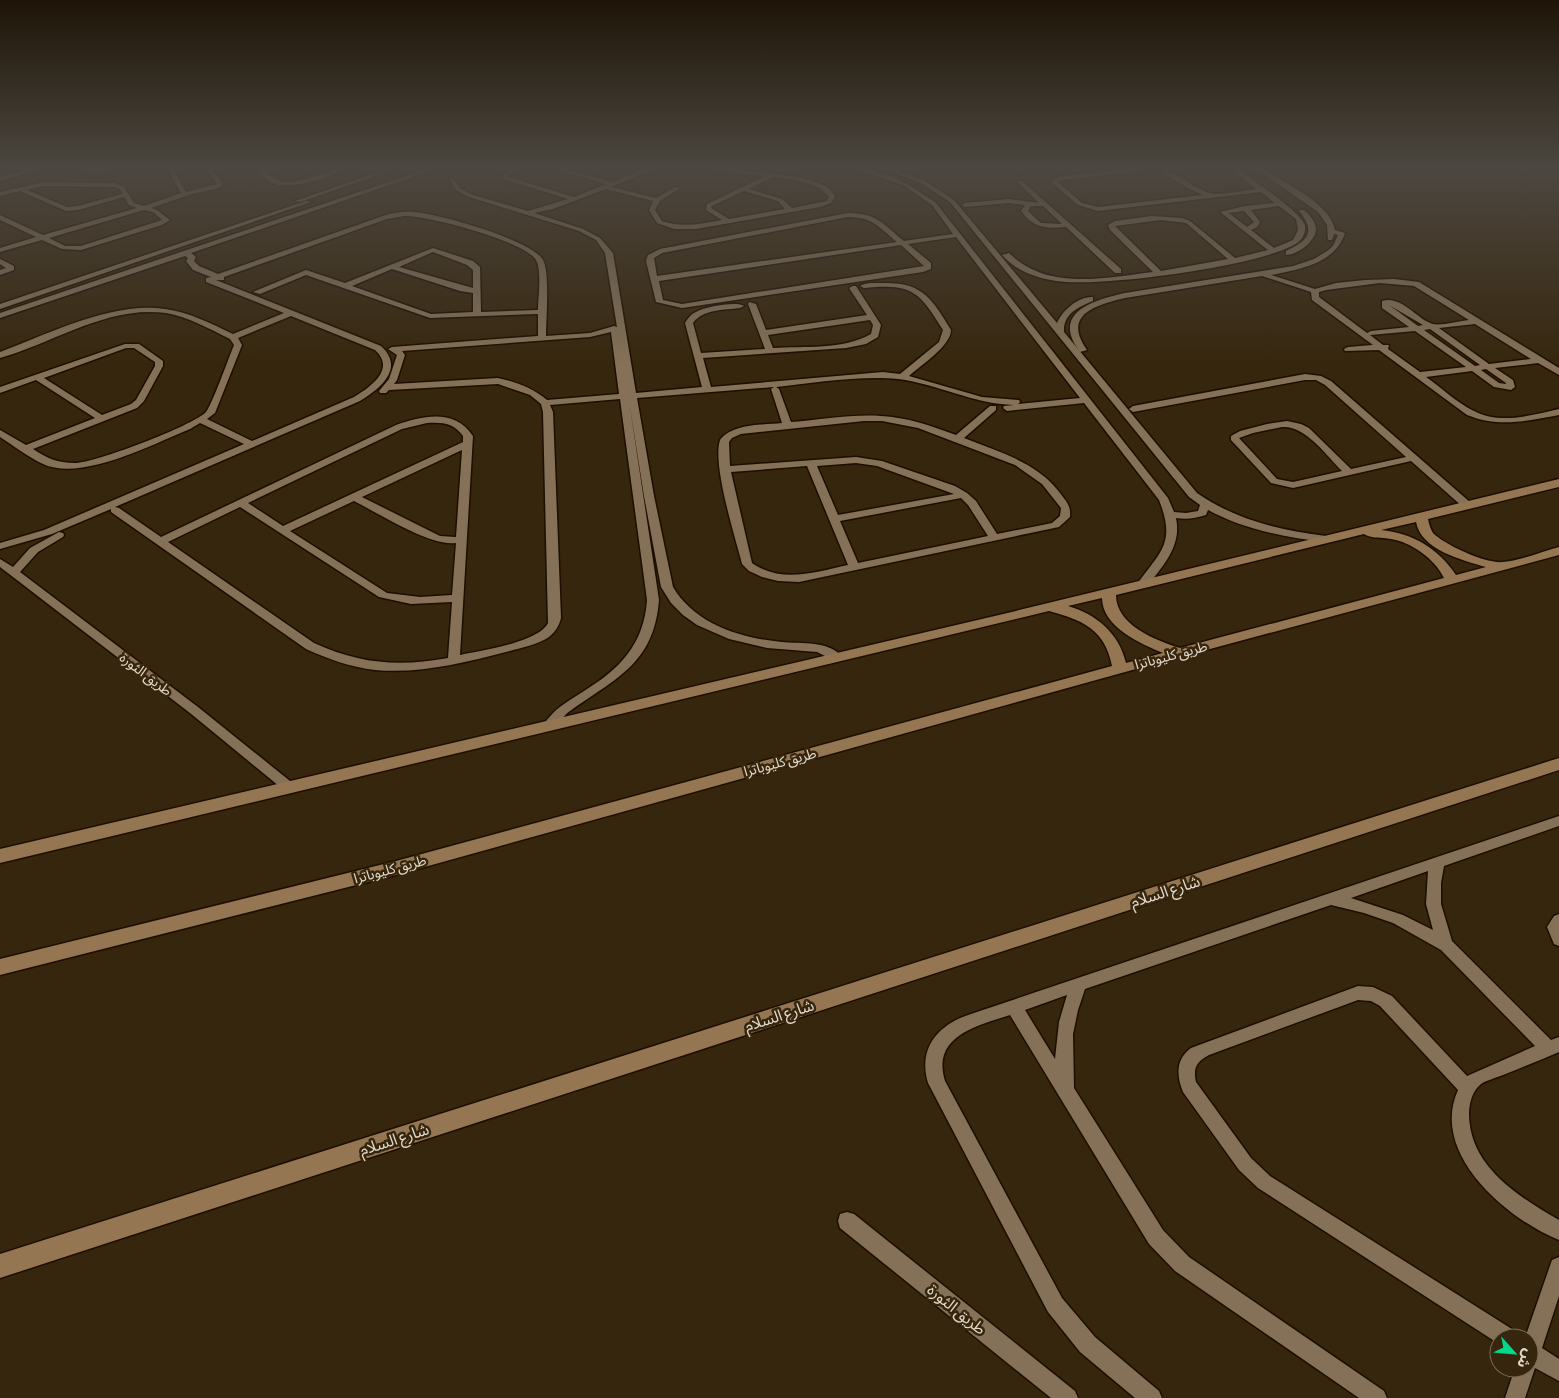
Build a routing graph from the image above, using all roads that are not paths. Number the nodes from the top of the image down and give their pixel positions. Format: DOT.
graph roads {
  1 [pos="36,234"];
  2 [pos="57,234"];
  3 [pos="125,234"];
  4 [pos="202,234"];
  5 [pos="210,234"];
  6 [pos="243,234"];
  7 [pos="335,234"];
  8 [pos="487,234"];
  9 [pos="579,234"];
  10 [pos="589,234"];
  11 [pos="748,234"];
  12 [pos="892,234"];
  13 [pos="984,234"];
  14 [pos="1078,234"];
  15 [pos="1118,234"];
  16 [pos="1202,234"];
  17 [pos="1251,234"];
  18 [pos="1301,234"];
  19 [pos="1312,234"];
  20 [pos="1331,234"];
  21 [pos="1342,234"];
  22 [pos="958,235"];
  23 [pos="44,238"];
  24 [pos="987,238"];
  25 [pos="903,243"];
  26 [pos="0,250"];
  27 [pos="1274,251"];
  28 [pos="185,254"];
  29 [pos="1233,260"];
  30 [pos="0,261"];
  31 [pos="392,267"];
  32 [pos="1008,270"];
  33 [pos="1118,270"];
  34 [pos="1158,272"];
  35 [pos="0,273"];
  36 [pos="1169,273"];
  37 [pos="1262,274"];
  38 [pos="218,276"];
  39 [pos="655,279"];
  40 [pos="1193,283"];
  41 [pos="345,286"];
  42 [pos="853,288"];
  43 [pos="1103,290"];
  44 [pos="477,291"];
  45 [pos="257,292"];
  46 [pos="1324,294"];
  47 [pos="0,300"];
  48 [pos="263,302"];
  49 [pos="752,304"];
  50 [pos="0,307"];
  51 [pos="542,312"];
  52 [pos="291,313"];
  53 [pos="1462,313"];
  54 [pos="477,315"];
  55 [pos="0,316"];
  56 [pos="872,317"];
  57 [pos="1345,317"];
  58 [pos="1473,322"];
  59 [pos="1430,327"];
  60 [pos="1416,328"];
  61 [pos="614,329"];
  62 [pos="763,333"];
  63 [pos="1060,333"];
  64 [pos="1371,333"];
  65 [pos="1494,334"];
  66 [pos="233,338"];
  67 [pos="542,339"];
  68 [pos="616,344"];
  69 [pos="1386,347"];
  70 [pos="1348,350"];
  71 [pos="770,351"];
  72 [pos="399,352"];
  73 [pos="0,355"];
  74 [pos="385,355"];
  75 [pos="698,356"];
  76 [pos="1533,358"];
  77 [pos="1464,363"];
  78 [pos="1483,364"];
  79 [pos="1472,369"];
  80 [pos="1419,372"];
  81 [pos="1559,372"];
  82 [pos="1097,373"];
  83 [pos="902,376"];
  84 [pos="37,377"];
  85 [pos="883,378"];
  86 [pos="1559,379"];
  87 [pos="388,388"];
  88 [pos="707,389"];
  89 [pos="775,389"];
  90 [pos="0,390"];
  91 [pos="629,399"];
  92 [pos="1086,400"];
  93 [pos="1016,402"];
  94 [pos="545,403"];
  95 [pos="993,408"];
  96 [pos="1132,409"];
  97 [pos="1559,412"];
  98 [pos="321,417"];
  99 [pos="102,419"];
  100 [pos="202,420"];
  101 [pos="788,426"];
  102 [pos="0,434"];
  103 [pos="956,440"];
  104 [pos="251,444"];
  105 [pos="467,444"];
  106 [pos="25,450"];
  107 [pos="1155,450"];
  108 [pos="1413,458"];
  109 [pos="215,463"];
  110 [pos="811,463"];
  111 [pos="725,469"];
  112 [pos="1348,472"];
  113 [pos="171,482"];
  114 [pos="1559,482"];
  115 [pos="963,495"];
  116 [pos="355,497"];
  117 [pos="240,503"];
  118 [pos="1205,505"];
  119 [pos="1467,505"];
  120 [pos="115,510"];
  121 [pos="1171,514"];
  122 [pos="1421,516"];
  123 [pos="834,519"];
  124 [pos="283,530"];
  125 [pos="58,531"];
  126 [pos="1353,532"];
  127 [pos="994,538"];
  128 [pos="1326,538"];
  129 [pos="462,539"];
  130 [pos="161,541"];
  131 [pos="0,546"];
  132 [pos="1559,551"];
  133 [pos="0,562"];
  134 [pos="1503,567"];
  135 [pos="854,568"];
  136 [pos="13,573"];
  137 [pos="1452,580"];
  138 [pos="1143,584"];
  139 [pos="1109,592"];
  140 [pos="670,595"];
  141 [pos="458,598"];
  142 [pos="653,600"];
  143 [pos="1046,607"];
  144 [pos="1179,653"];
  145 [pos="837,658"];
  146 [pos="454,661"];
  147 [pos="1120,668"];
  148 [pos="549,726"];
  149 [pos="1559,764"];
  150 [pos="290,788"];
  151 [pos="1559,821"];
  152 [pos="0,856"];
  153 [pos="1438,862"];
  154 [pos="1332,898"];
  155 [pos="1559,920"];
  156 [pos="1559,940"];
  157 [pos="1446,945"];
  158 [pos="0,967"];
  159 [pos="1080,984"];
  160 [pos="1014,1007"];
  161 [pos="1554,1046"];
  162 [pos="1467,1088"];
  163 [pos="1066,1091"];
  164 [pos="847,1221"];
  165 [pos="1559,1231"];
  166 [pos="0,1266"];
  167 [pos="1559,1267"];
  168 [pos="1492,1328"];
  169 [pos="1538,1328"];
  170 [pos="1539,1362"];
  171 [pos="1559,1371"];
  172 [pos="1521,1378"];
  173 [pos="1068,1398"];
  174 [pos="1152,1398"];
  175 [pos="1377,1398"];
  176 [pos="1515,1398"];
  1 -- 23 [label="street"];
  2 -- 23 [label="street"];
  3 -- 23 [label="street"];
  4 -- 47 [label="street"];
  5 -- 50 [label="street"];
  6 -- 28 [label="street"];
  7 -- 38 [label="street"];
  8 -- 51 [label="street"];
  9 -- 61 [label="street"];
  10 -- 91 [label="street"];
  11 -- 39 [label="street"];
  12 -- 25 [label="street"];
  13 -- 24 [label="street"];
  14 -- 33 [label="street"];
  15 -- 34 [label="street"];
  16 -- 29 [label="street"];
  17 -- 27 [label="street"];
  18 -- 27 [label="street"];
  19 -- 36 [label="street"];
  20 -- 40 [label="street"];
  21 -- 37 [label="street"];
  22 -- 25 [label="street"];
  22 -- 92 [label="street"];
  23 -- 26 [label="street"];
  24 -- 32 [label="street"];
  24 -- 34 [label="street"];
  25 -- 39 [label="street"];
  25 -- 39 [label="street"];
  27 -- 29 [label="street"];
  28 -- 38 [label="street"];
  28 -- 55 [label="street"];
  29 -- 36 [label="street"];
  30 -- 35 [label="street"];
  31 -- 41 [label="street"];
  31 -- 44 [label="street"];
  31 -- 44 [label="street"];
  32 -- 43 [label="street"];
  32 -- 63 [label="street"];
  34 -- 36 [label="street"];
  36 -- 43 [label="street"];
  37 -- 40 [label="street"];
  37 -- 46 [label="street"];
  38 -- 45 [label="street"];
  38 -- 48 [label="street"];
  40 -- 43 [label="street"];
  40 -- 82 [label="street"];
  41 -- 45 [label="street"];
  41 -- 54 [label="street"];
  42 -- 49 [label="street"];
  42 -- 56 [label="street"];
  42 -- 83 [label="street"];
  43 -- 63 [label="street"];
  44 -- 54 [label="street"];
  45 -- 48 [label="street"];
  46 -- 53 [label="street"];
  46 -- 57 [label="street"];
  48 -- 52 [label="street"];
  49 -- 62 [label="street"];
  49 -- 75 [label="street"];
  51 -- 54 [label="street"];
  51 -- 67 [label="street"];
  52 -- 66 [label="street"];
  52 -- 74 [label="street"];
  53 -- 58 [label="street"];
  53 -- 65 [label="street"];
  56 -- 62 [label="street"];
  56 -- 71 [label="street"];
  57 -- 64 [label="street"];
  57 -- 69 [label="street"];
  58 -- 59 [label="street"];
  58 -- 65 [label="street"];
  59 -- 60 [label="street"];
  59 -- 60 [label="street"];
  59 -- 78 [label="street"];
  60 -- 64 [label="street"];
  60 -- 77 [label="street"];
  61 -- 67 [label="street"];
  61 -- 68 [label="street"];
  62 -- 71 [label="street"];
  63 -- 82 [label="street"];
  64 -- 69 [label="street"];
  65 -- 76 [label="street"];
  66 -- 73 [label="street"];
  66 -- 100 [label="street"];
  67 -- 72 [label="street"];
  68 -- 72 [label="street"];
  68 -- 91 [label="street"];
  69 -- 70 [label="street"];
  69 -- 80 [label="street"];
  71 -- 75 [label="street"];
  72 -- 74 [label="street"];
  72 -- 87 [label="street"];
  74 -- 98 [label="street"];
  75 -- 88 [label="street"];
  76 -- 78 [label="street"];
  76 -- 81 [label="street"];
  76 -- 86 [label="street"];
  77 -- 78 [label="street"];
  77 -- 79 [label="street"];
  77 -- 80 [label="street"];
  78 -- 79 [label="street"];
  78 -- 79 [label="street"];
  79 -- 80 [label="street"];
  80 -- 97 [label="street"];
  82 -- 96 [label="street"];
  82 -- 107 [label="street"];
  83 -- 85 [label="street"];
  83 -- 93 [label="street"];
  84 -- 90 [label="street"];
  84 -- 99 [label="street"];
  84 -- 99 [label="street"];
  85 -- 88 [label="street"];
  85 -- 89 [label="street"];
  85 -- 95 [label="street"];
  87 -- 94 [label="street"];
  87 -- 98 [label="street"];
  88 -- 91 [label="street"];
  89 -- 91 [label="street"];
  89 -- 101 [label="street"];
  91 -- 94 [label="street"];
  91 -- 140 [label="street"];
  91 -- 142 [label="street"];
  92 -- 95 [label="street"];
  92 -- 121 [label="street"];
  94 -- 146 [label="street"];
  95 -- 103 [label="street"];
  96 -- 107 [label="street"];
  96 -- 108 [label="street"];
  98 -- 104 [label="street"];
  98 -- 109 [label="street"];
  99 -- 106 [label="street"];
  100 -- 104 [label="street"];
  100 -- 106 [label="street"];
  101 -- 103 [label="street"];
  101 -- 111 [label="street"];
  102 -- 106 [label="street"];
  103 -- 127 [label="street"];
  104 -- 109 [label="street"];
  105 -- 116 [label="street"];
  105 -- 117 [label="street"];
  105 -- 129 [label="street"];
  107 -- 118 [label="street"];
  108 -- 112 [label="street"];
  108 -- 119 [label="street"];
  109 -- 113 [label="street"];
  110 -- 111 [label="street"];
  110 -- 115 [label="street"];
  110 -- 123 [label="street"];
  111 -- 135 [label="street"];
  112 -- 112 [label="street"];
  113 -- 120 [label="street"];
  113 -- 125 [label="street"];
  114 -- 119 [label="main road"];
  115 -- 123 [label="street"];
  115 -- 127 [label="street"];
  116 -- 124 [label="street"];
  116 -- 129 [label="street"];
  117 -- 124 [label="street"];
  117 -- 130 [label="street"];
  118 -- 121 [label="street"];
  118 -- 128 [label="street"];
  119 -- 122 [label="main road"];
  120 -- 125 [label="street"];
  120 -- 130 [label="street"];
  121 -- 138 [label="street"];
  122 -- 126 [label="main road"];
  122 -- 134 [label="main road"];
  123 -- 135 [label="street"];
  124 -- 141 [label="street"];
  125 -- 131 [label="street"];
  125 -- 136 [label="street"];
  126 -- 128 [label="main road"];
  126 -- 137 [label="main road"];
  127 -- 135 [label="street"];
  128 -- 138 [label="main road"];
  129 -- 141 [label="street"];
  130 -- 146 [label="street"];
  132 -- 134 [label="main road, طريق كليوباترا"];
  133 -- 136 [label="street, طريق الثورة"];
  134 -- 137 [label="main road, طريق كليوباترا"];
  136 -- 150 [label="street, طريق الثورة"];
  137 -- 144 [label="main road, طريق كليوباترا"];
  138 -- 139 [label="main road"];
  139 -- 143 [label="main road"];
  139 -- 144 [label="main road"];
  140 -- 142 [label="street"];
  140 -- 145 [label="street"];
  141 -- 146 [label="street"];
  142 -- 148 [label="street"];
  143 -- 145 [label="main road"];
  143 -- 147 [label="main road"];
  144 -- 147 [label="main road, طريق كليوباترا"];
  145 -- 148 [label="main road"];
  147 -- 158 [label="main road, طريق كليوباترا"];
  148 -- 150 [label="main road"];
  149 -- 166 [label="main road, شارع السلام"];
  150 -- 152 [label="main road"];
  151 -- 153 [label="street"];
  153 -- 154 [label="street"];
  153 -- 157 [label="street"];
  154 -- 157 [label="street"];
  154 -- 159 [label="street"];
  155 -- 156 [label="street"];
  157 -- 161 [label="street"];
  159 -- 160 [label="street"];
  159 -- 163 [label="street"];
  160 -- 163 [label="street"];
  160 -- 174 [label="street"];
  161 -- 162 [label="street"];
  162 -- 165 [label="street"];
  162 -- 168 [label="street"];
  163 -- 175 [label="street"];
  164 -- 173 [label="street, طريق الثورة"];
  167 -- 169 [label="street"];
  170 -- 171 [label="street"];
  172 -- 176 [label="street"];
}
